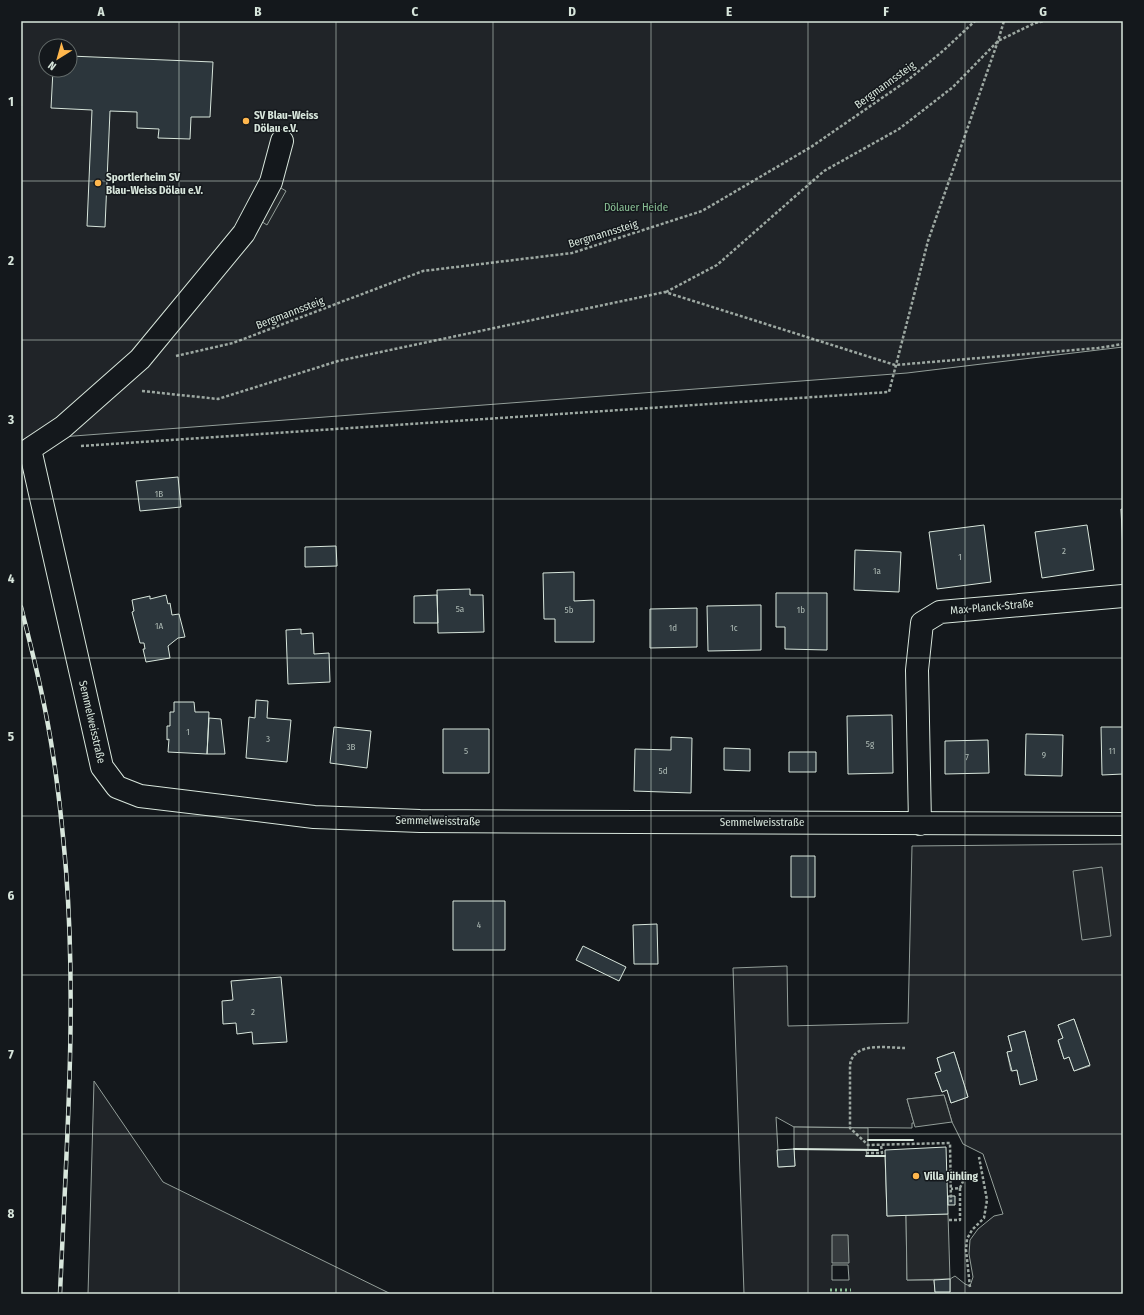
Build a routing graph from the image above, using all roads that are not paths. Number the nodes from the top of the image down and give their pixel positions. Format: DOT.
graph roads {
  1 [pos="282,141"];
  2 [pos="26,449"];
  3 [pos="1123,596"];
  4 [pos="920,824"];
  5 [pos="1123,824"];
  1 -- 2 [label="street"];
  2 -- 4 [label="street, Semmelweisstraße"];
  3 -- 4 [label="street, Max-Planck-Straße"];
  4 -- 5 [label="street, Semmelweisstraße"];
}
